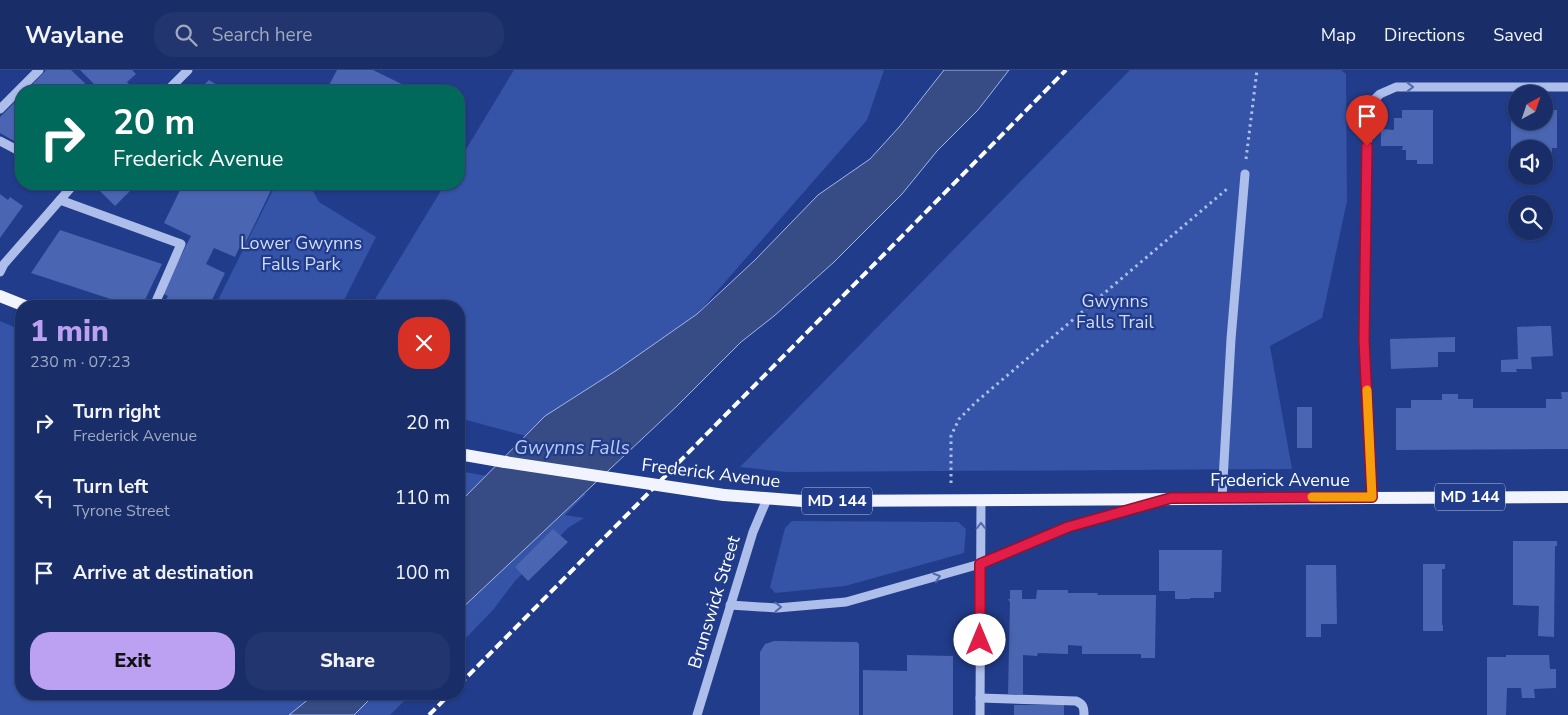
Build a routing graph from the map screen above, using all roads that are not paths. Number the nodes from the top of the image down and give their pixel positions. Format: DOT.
graph roads {
  1 [pos="39,70"];
  2 [pos="188,70"];
  3 [pos="24,85"];
  4 [pos="173,85"];
  5 [pos="1568,86"];
  6 [pos="15,94"];
  7 [pos="0,109"];
  8 [pos="0,141"];
  9 [pos="15,149"];
  10 [pos="1245,174"];
  11 [pos="69,190"];
  12 [pos="60,200"];
  13 [pos="0,272"];
  14 [pos="0,296"];
  15 [pos="157,300"];
  16 [pos="15,302"];
  17 [pos="465,455"];
  18 [pos="1568,496"];
  19 [pos="1372,497"];
  20 [pos="1171,498"];
  21 [pos="1222,498"];
  22 [pos="767,499"];
  23 [pos="981,500"];
  24 [pos="980,564"];
  25 [pos="730,605"];
  26 [pos="980,698"];
  27 [pos="697,715"];
  28 [pos="980,715"];
  29 [pos="1084,715"];
  1 -- 3 [label="street"];
  2 -- 4 [label="street"];
  19 -- 5 [label="street, one-way"];
  6 -- 7 [label="street"];
  8 -- 9 [label="street"];
  10 -- 21 [label="street"];
  11 -- 12 [label="street"];
  12 -- 13 [label="street"];
  12 -- 15 [label="street"];
  14 -- 16 [label="main road"];
  17 -- 22 [label="main road, Frederick Avenue / MD 144, bridge"];
  18 -- 19 [label="main road, Frederick Avenue / MD 144"];
  19 -- 21 [label="main road, Frederick Avenue / MD 144"];
  20 -- 21 [label="main road, Frederick Avenue / MD 144"];
  20 -- 23 [label="main road, Frederick Avenue / MD 144"];
  20 -- 24 [label="street, Frederick Avenue"];
  22 -- 23 [label="main road, Frederick Avenue / MD 144"];
  22 -- 25 [label="street, Brunswick Street"];
  24 -- 23 [label="street, one-way"];
  25 -- 24 [label="street, Frederick Avenue, one-way"];
  24 -- 26 [label="street"];
  25 -- 27 [label="street, Brunswick Street"];
  26 -- 28 [label="street"];
  26 -- 29 [label="street"];
}
